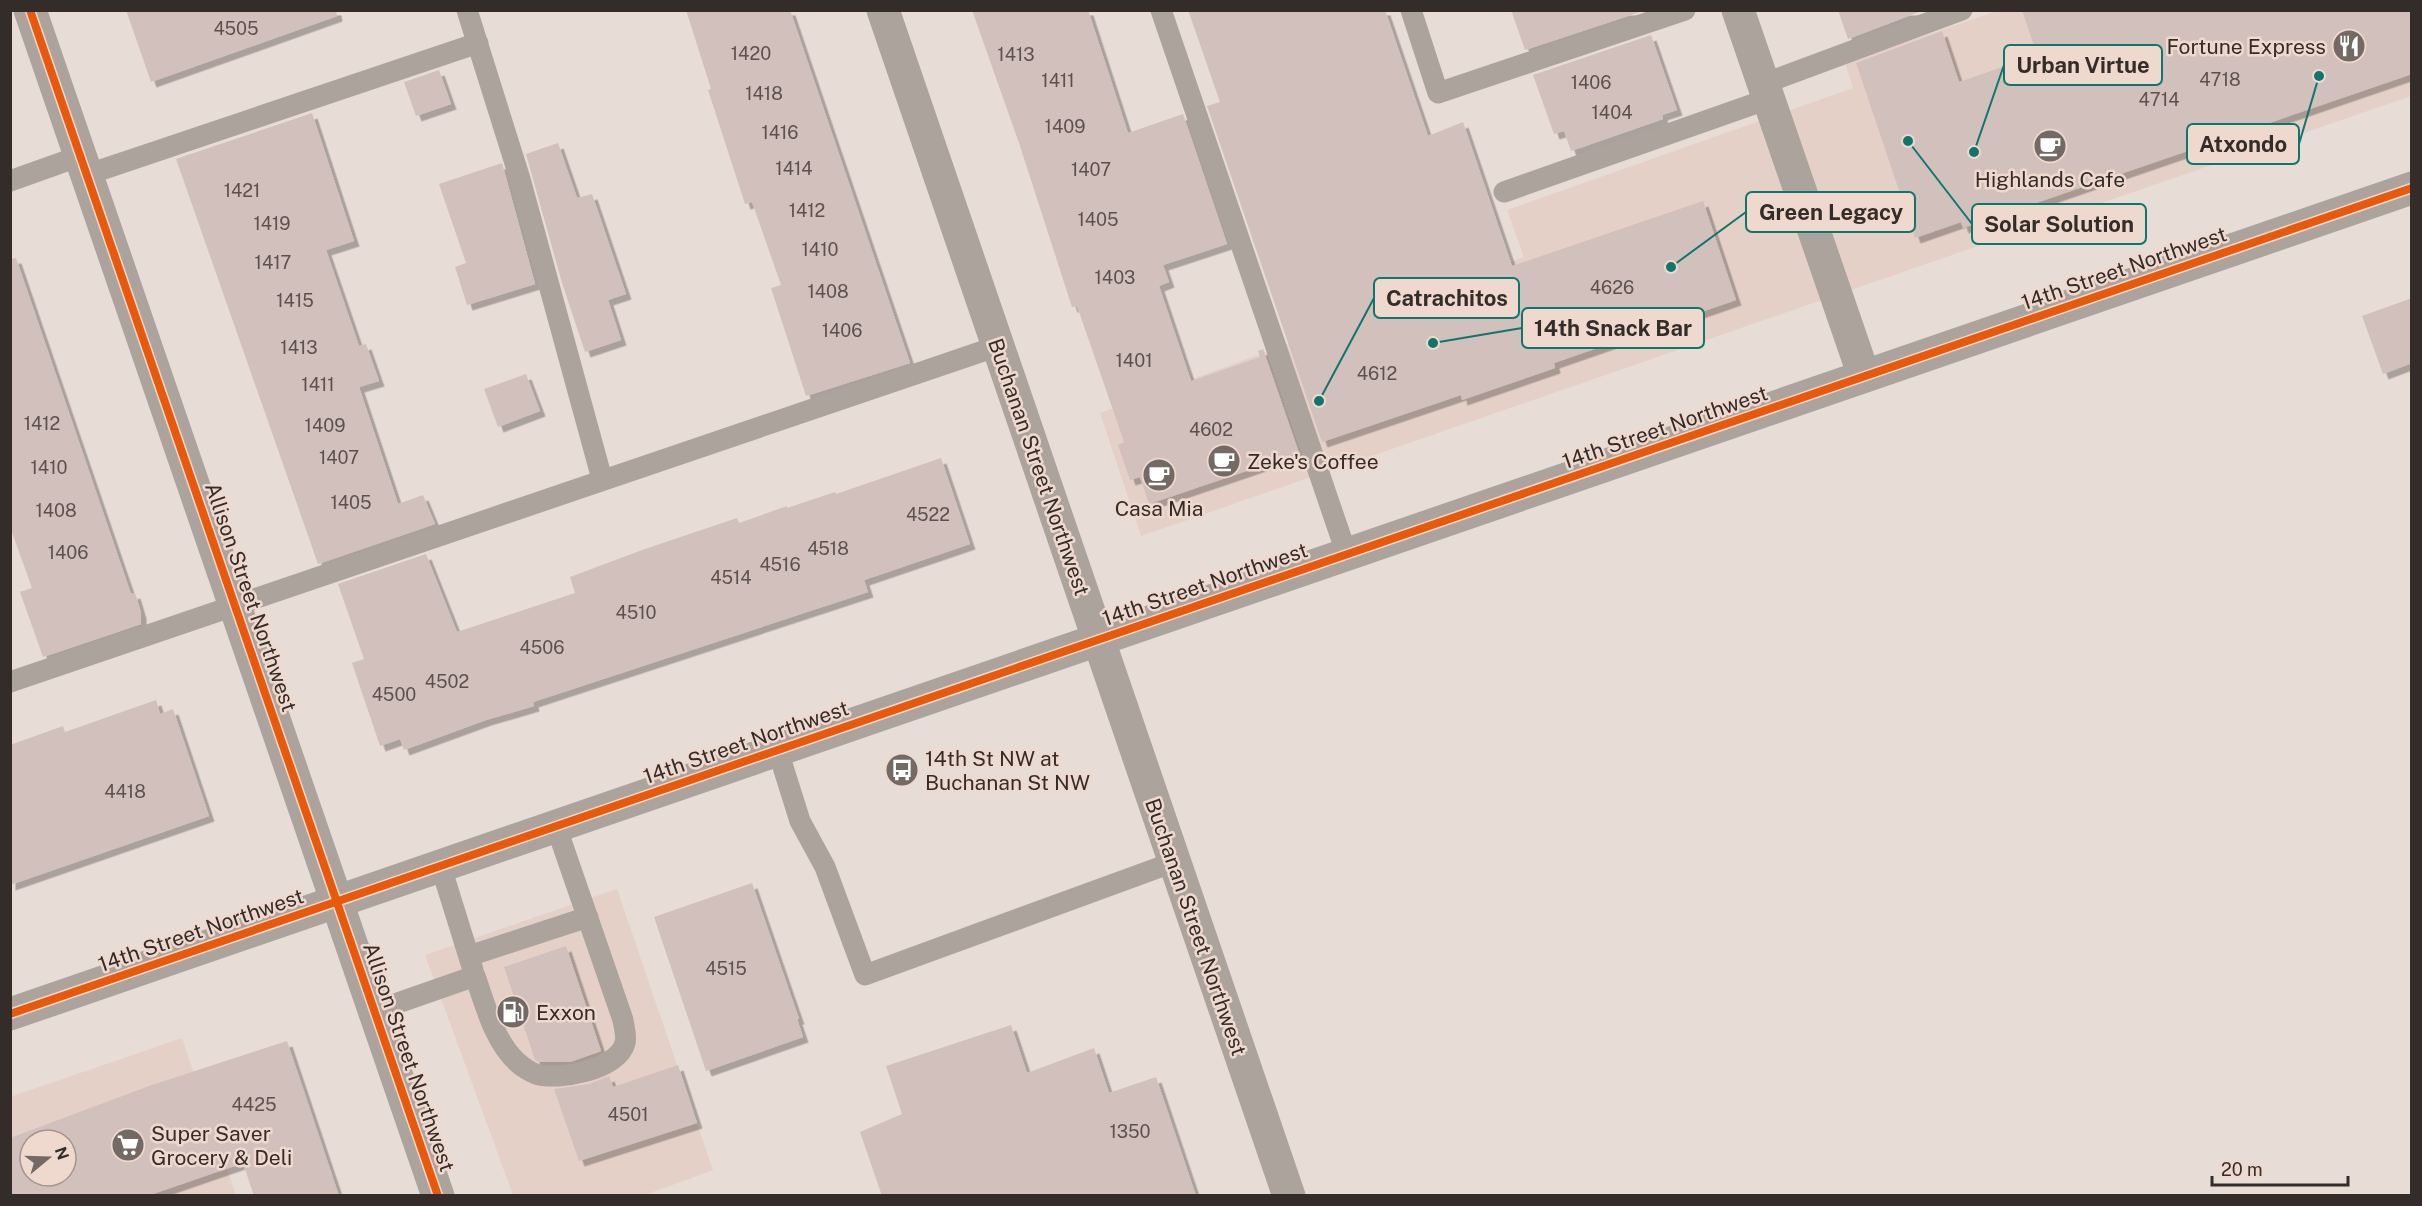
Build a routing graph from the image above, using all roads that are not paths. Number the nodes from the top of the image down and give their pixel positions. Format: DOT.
graph roads {
  1 [pos="30,10"];
  2 [pos="467,10"];
  3 [pos="883,10"];
  4 [pos="1161,10"];
  5 [pos="1411,10"];
  6 [pos="1684,10"];
  7 [pos="1738,10"];
  8 [pos="1962,10"];
  9 [pos="478,43"];
  10 [pos="1765,91"];
  11 [pos="83,166"];
  12 [pos="10,181"];
  13 [pos="2412,188"];
  14 [pos="1504,192"];
  15 [pos="998,346"];
  16 [pos="1864,376"];
  17 [pos="602,479"];
  18 [pos="1347,555"];
  19 [pos="236,606"];
  20 [pos="1098,640"];
  21 [pos="10,682"];
  22 [pos="778,751"];
  23 [pos="556,826"];
  24 [pos="1174,862"];
  25 [pos="441,867"];
  26 [pos="337,902"];
  27 [pos="588,917"];
  28 [pos="472,966"];
  29 [pos="375,1011"];
  30 [pos="10,1014"];
  31 [pos="438,1196"];
  32 [pos="1289,1196"];
  1 -- 11 [label="street, Allison Street Northwest"];
  2 -- 9 [label="lane"];
  3 -- 15 [label="street, Buchanan Street Northwest"];
  4 -- 18 [label="lane"];
  5 -- 6 [label="lane"];
  7 -- 10 [label="street"];
  8 -- 10 [label="lane"];
  9 -- 11 [label="lane"];
  9 -- 17 [label="lane"];
  10 -- 14 [label="lane"];
  10 -- 16 [label="street"];
  11 -- 12 [label="lane"];
  11 -- 19 [label="street, Allison Street Northwest"];
  13 -- 16 [label="street, 14th Street Northwest"];
  15 -- 17 [label="lane"];
  15 -- 20 [label="street, Buchanan Street Northwest"];
  16 -- 18 [label="street, 14th Street Northwest"];
  17 -- 19 [label="lane"];
  18 -- 20 [label="street, 14th Street Northwest"];
  19 -- 21 [label="lane"];
  19 -- 26 [label="street, Allison Street Northwest"];
  20 -- 22 [label="street, 14th Street Northwest"];
  20 -- 24 [label="street, Buchanan Street Northwest"];
  22 -- 23 [label="street, 14th Street Northwest"];
  22 -- 24 [label="lane"];
  23 -- 25 [label="street, 14th Street Northwest"];
  23 -- 27 [label="lane"];
  24 -- 32 [label="street, Buchanan Street Northwest"];
  25 -- 26 [label="street, 14th Street Northwest"];
  25 -- 28 [label="lane"];
  26 -- 29 [label="street, Allison Street Northwest"];
  26 -- 30 [label="street, 14th Street Northwest"];
  27 -- 28 [label="lane"];
  27 -- 28 [label="lane"];
  28 -- 29 [label="lane"];
  29 -- 31 [label="street, Allison Street Northwest"];
}
